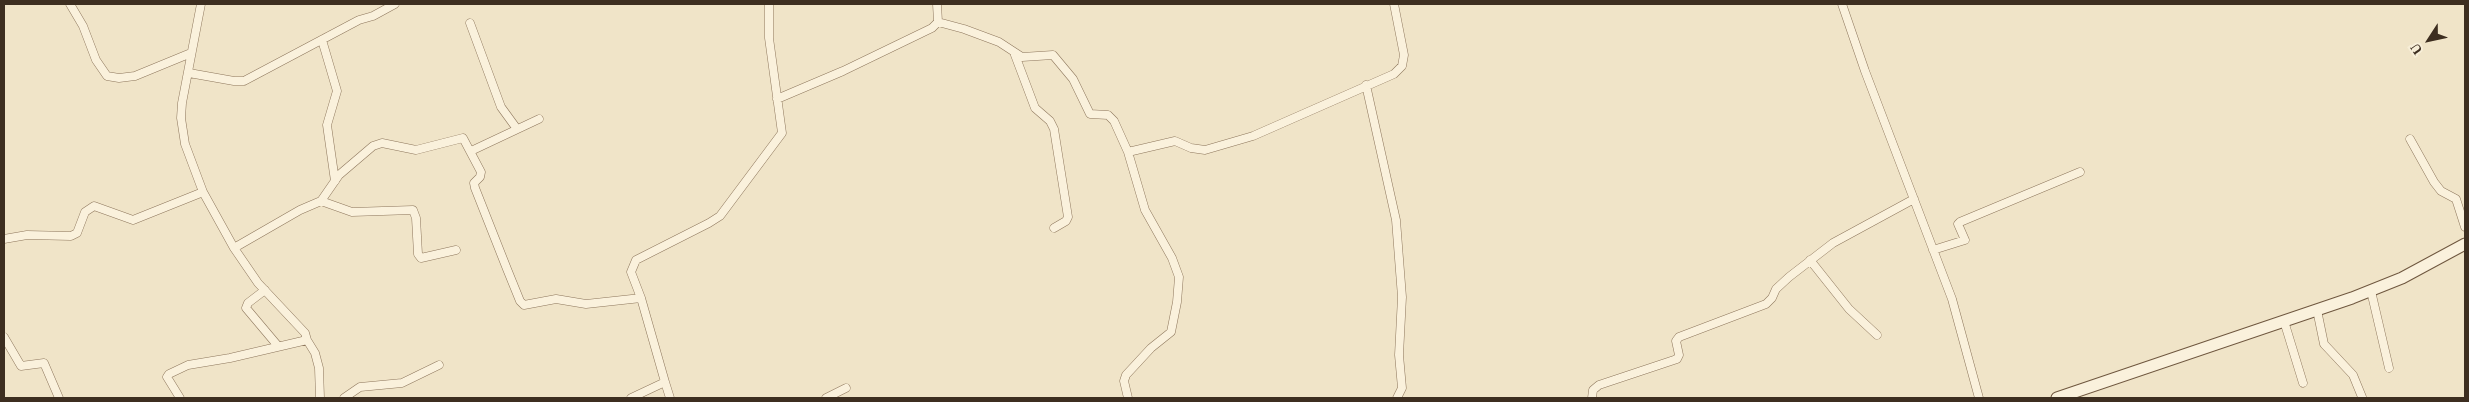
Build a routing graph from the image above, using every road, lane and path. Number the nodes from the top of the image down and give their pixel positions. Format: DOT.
graph roads {
  1 [pos="70,4"];
  2 [pos="201,4"];
  3 [pos="395,4"];
  4 [pos="769,4"];
  5 [pos="937,4"];
  6 [pos="1394,4"];
  7 [pos="1842,4"];
  8 [pos="938,22"];
  9 [pos="470,23"];
  10 [pos="322,40"];
  11 [pos="192,53"];
  12 [pos="1015,55"];
  13 [pos="189,73"];
  14 [pos="1366,85"];
  15 [pos="777,99"];
  16 [pos="539,118"];
  17 [pos="517,129"];
  18 [pos="2410,139"];
  19 [pos="471,151"];
  20 [pos="1128,152"];
  21 [pos="2080,172"];
  22 [pos="335,181"];
  23 [pos="203,192"];
  24 [pos="1914,199"];
  25 [pos="322,201"];
  26 [pos="2465,227"];
  27 [pos="1054,228"];
  28 [pos="4,239"];
  29 [pos="2465,244"];
  30 [pos="234,248"];
  31 [pos="456,250"];
  32 [pos="1933,250"];
  33 [pos="1810,260"];
  34 [pos="265,290"];
  35 [pos="2371,291"];
  36 [pos="641,298"];
  37 [pos="2317,310"];
  38 [pos="2284,321"];
  39 [pos="1877,335"];
  40 [pos="4,337"];
  41 [pos="307,340"];
  42 [pos="278,346"];
  43 [pos="439,365"];
  44 [pos="2389,368"];
  45 [pos="664,382"];
  46 [pos="2303,382"];
  47 [pos="846,388"];
  48 [pos="2362,397"];
  49 [pos="59,398"];
  50 [pos="180,398"];
  51 [pos="320,398"];
  52 [pos="344,398"];
  53 [pos="631,398"];
  54 [pos="670,398"];
  55 [pos="826,398"];
  56 [pos="1128,398"];
  57 [pos="1397,398"];
  58 [pos="1592,398"];
  59 [pos="1979,398"];
  60 [pos="2058,398"];
  1 -- 11 [label="street"];
  2 -- 11 [label="street"];
  3 -- 10 [label="street"];
  4 -- 15 [label="street"];
  5 -- 8 [label="street"];
  6 -- 14 [label="street"];
  7 -- 24 [label="street"];
  8 -- 12 [label="street"];
  8 -- 15 [label="street"];
  9 -- 17 [label="street"];
  10 -- 13 [label="street"];
  10 -- 22 [label="street"];
  11 -- 13 [label="street"];
  12 -- 20 [label="street"];
  12 -- 27 [label="street"];
  13 -- 23 [label="street"];
  14 -- 20 [label="street"];
  14 -- 57 [label="street"];
  15 -- 36 [label="street"];
  16 -- 17 [label="street"];
  17 -- 19 [label="street"];
  18 -- 26 [label="street"];
  19 -- 22 [label="street"];
  19 -- 36 [label="street"];
  20 -- 56 [label="street"];
  21 -- 32 [label="street"];
  22 -- 25 [label="street"];
  23 -- 28 [label="street"];
  23 -- 30 [label="street"];
  24 -- 32 [label="street"];
  24 -- 33 [label="street"];
  25 -- 30 [label="street"];
  25 -- 31 [label="street"];
  29 -- 35 [label="street"];
  30 -- 34 [label="street"];
  32 -- 59 [label="street"];
  33 -- 39 [label="street"];
  33 -- 58 [label="street"];
  34 -- 41 [label="street"];
  34 -- 42 [label="street"];
  35 -- 37 [label="street"];
  35 -- 44 [label="street"];
  36 -- 45 [label="street"];
  37 -- 38 [label="street"];
  37 -- 48 [label="street"];
  38 -- 46 [label="street"];
  38 -- 60 [label="street"];
  40 -- 49 [label="street"];
  41 -- 42 [label="street"];
  41 -- 51 [label="street"];
  42 -- 50 [label="street"];
  43 -- 52 [label="street"];
  45 -- 53 [label="street"];
  45 -- 54 [label="street"];
  47 -- 55 [label="street"];
}
